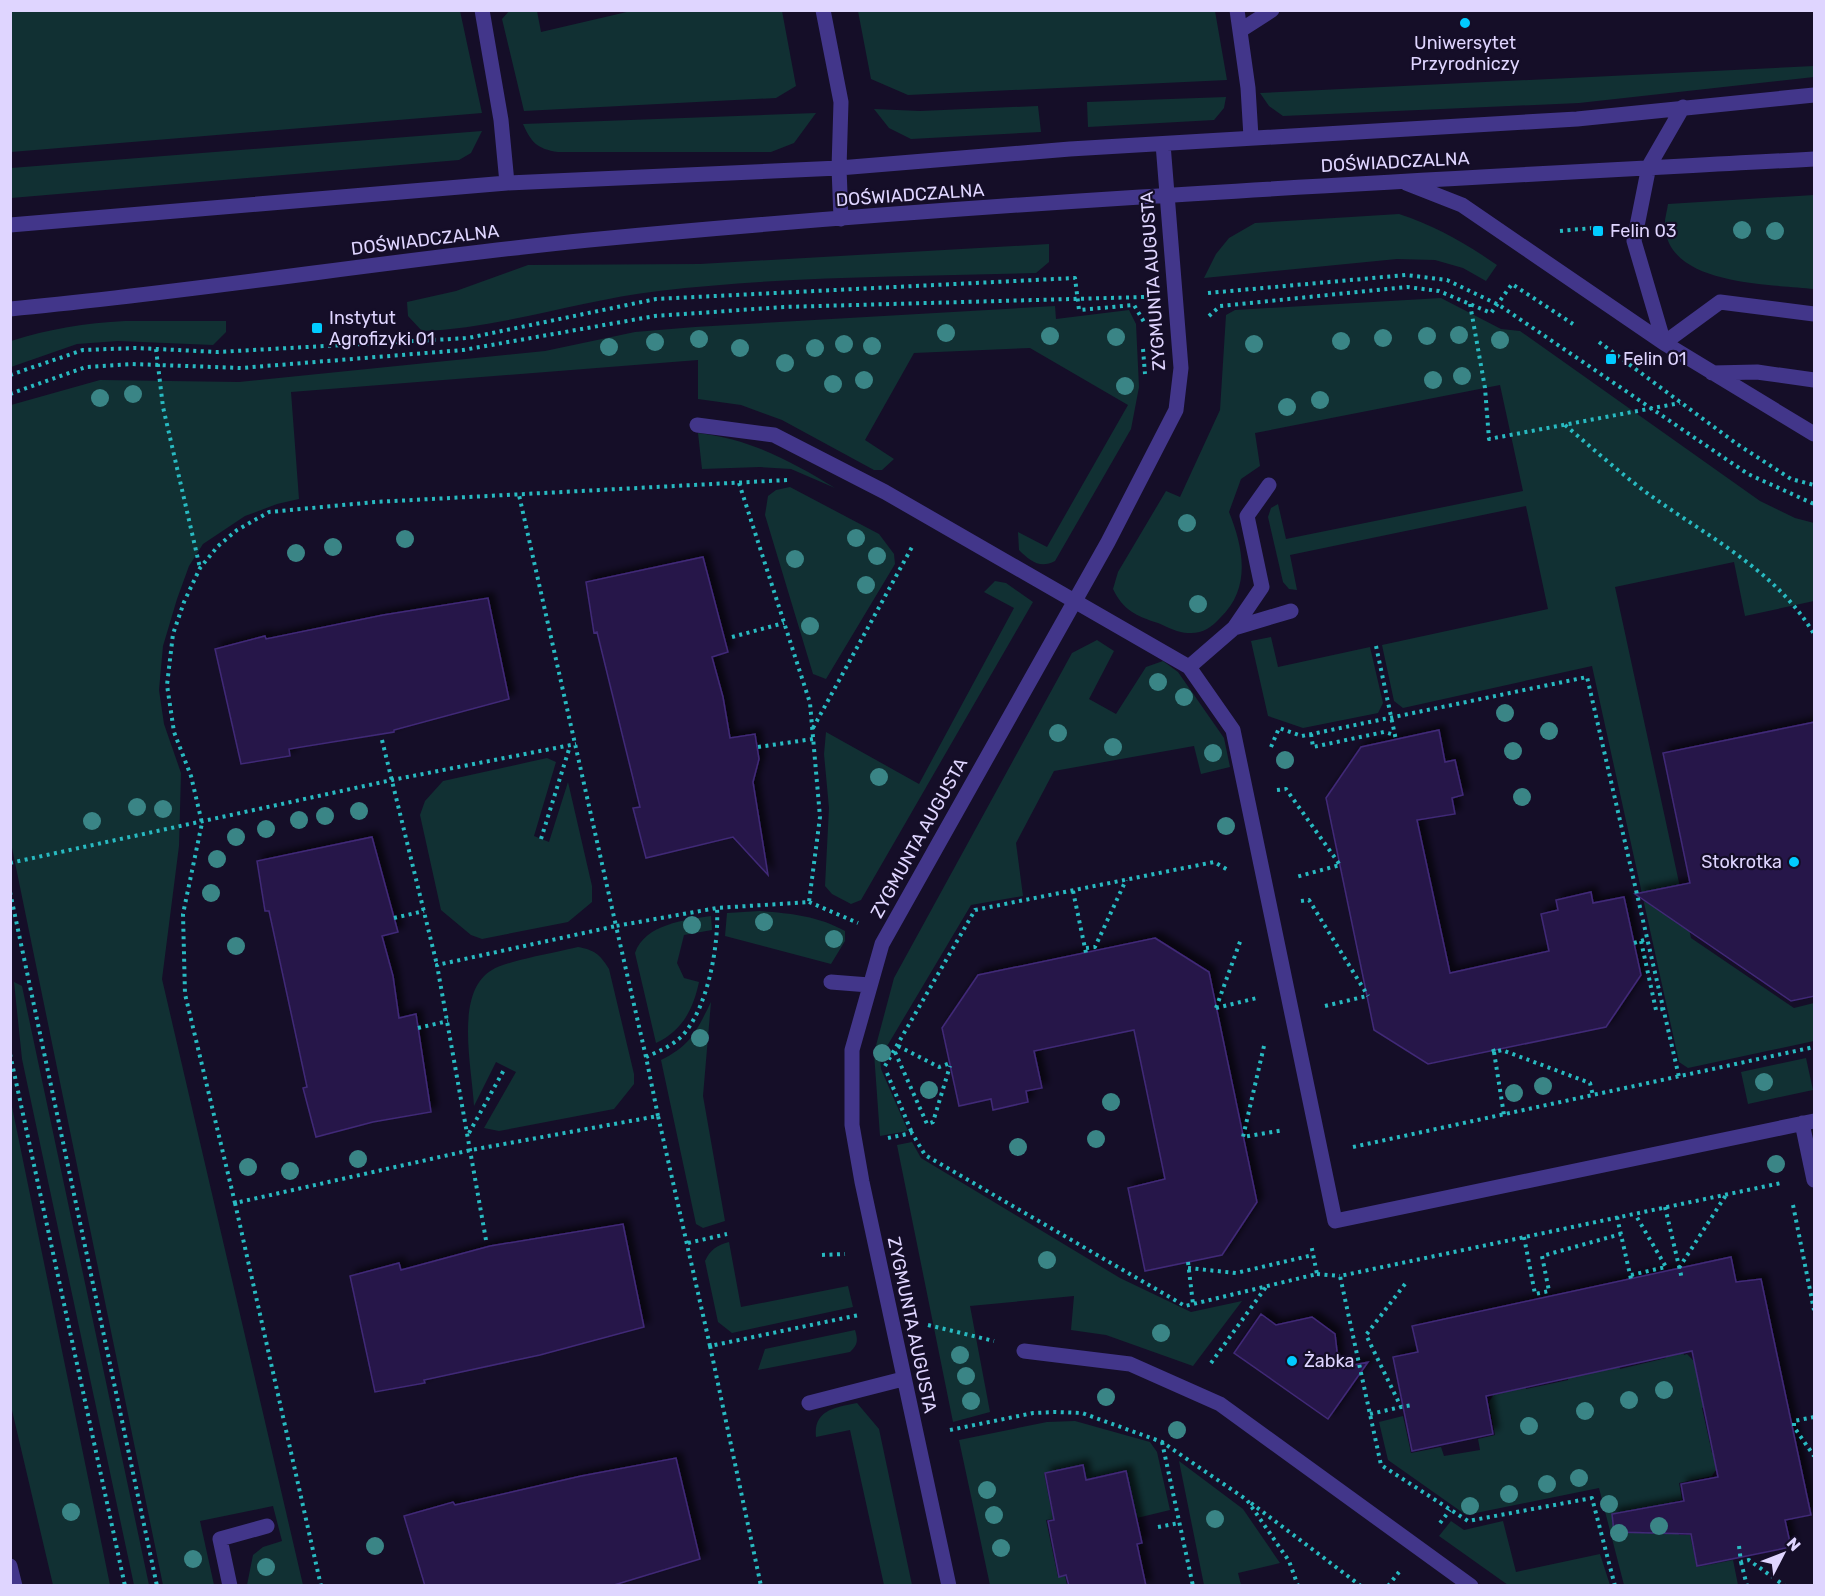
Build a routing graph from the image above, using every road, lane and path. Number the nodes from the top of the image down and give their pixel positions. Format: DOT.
graph roads {
  1 [pos="482,10"];
  2 [pos="823,10"];
  3 [pos="1237,10"];
  4 [pos="1272,10"];
  5 [pos="1241,30"];
  6 [pos="1815,95"];
  7 [pos="1683,107"];
  8 [pos="1251,137"];
  9 [pos="1163,144"];
  10 [pos="1815,159"];
  11 [pos="1649,166"];
  12 [pos="838,168"];
  13 [pos="1400,181"];
  14 [pos="507,183"];
  15 [pos="1166,195"];
  16 [pos="841,219"];
  17 [pos="10,225"];
  18 [pos="1206,293"];
  19 [pos="1078,297"];
  20 [pos="1143,297"];
  21 [pos="1470,303"];
  22 [pos="1499,305"];
  23 [pos="37,306"];
  24 [pos="10,309"];
  25 [pos="1815,314"];
  26 [pos="10,316"];
  27 [pos="1205,317"];
  28 [pos="1154,321"];
  29 [pos="1582,330"];
  30 [pos="1592,337"];
  31 [pos="1664,343"];
  32 [pos="156,349"];
  33 [pos="158,365"];
  34 [pos="1712,373"];
  35 [pos="10,375"];
  36 [pos="1815,380"];
  37 [pos="10,394"];
  38 [pos="1681,403"];
  39 [pos="1653,407"];
  40 [pos="697,425"];
  41 [pos="1565,425"];
  42 [pos="1815,434"];
  43 [pos="795,480"];
  44 [pos="739,483"];
  45 [pos="1269,485"];
  46 [pos="1815,485"];
  47 [pos="519,495"];
  48 [pos="1815,504"];
  49 [pos="902,542"];
  50 [pos="200,568"];
  51 [pos="1075,602"];
  52 [pos="1291,611"];
  53 [pos="784,623"];
  54 [pos="1234,628"];
  55 [pos="1815,634"];
  56 [pos="732,637"];
  57 [pos="1376,646"];
  58 [pos="1189,667"];
  59 [pos="1391,717"];
  60 [pos="813,728"];
  61 [pos="1311,734"];
  62 [pos="814,739"];
  63 [pos="382,740"];
  64 [pos="576,744"];
  65 [pos="570,746"];
  66 [pos="758,747"];
  67 [pos="1269,754"];
  68 [pos="392,780"];
  69 [pos="1275,781"];
  70 [pos="1286,789"];
  71 [pos="1279,801"];
  72 [pos="202,823"];
  73 [pos="541,839"];
  74 [pos="10,863"];
  75 [pos="1293,866"];
  76 [pos="1235,875"];
  77 [pos="1295,877"];
  78 [pos="1126,880"];
  79 [pos="1297,885"];
  80 [pos="1073,891"];
  81 [pos="10,892"];
  82 [pos="1299,893"];
  83 [pos="1309,900"];
  84 [pos="717,908"];
  85 [pos="424,911"];
  86 [pos="1303,911"];
  87 [pos="394,918"];
  88 [pos="616,926"];
  89 [pos="1647,939"];
  90 [pos="1240,941"];
  91 [pos="1641,941"];
  92 [pos="1634,943"];
  93 [pos="437,965"];
  94 [pos="831,982"];
  95 [pos="869,985"];
  96 [pos="1321,996"];
  97 [pos="1262,1006"];
  98 [pos="1663,1009"];
  99 [pos="448,1021"];
  100 [pos="418,1028"];
  101 [pos="898,1046"];
  102 [pos="1815,1047"];
  103 [pos="895,1051"];
  104 [pos="10,1053"];
  105 [pos="1262,1054"];
  106 [pos="646,1057"];
  107 [pos="505,1068"];
  108 [pos="1679,1077"];
  109 [pos="1593,1096"];
  110 [pos="1504,1115"];
  111 [pos="658,1116"];
  112 [pos="1285,1119"];
  113 [pos="1808,1122"];
  114 [pos="912,1133"];
  115 [pos="469,1134"];
  116 [pos="1351,1136"];
  117 [pos="887,1138"];
  118 [pos="471,1150"];
  119 [pos="1814,1178"];
  120 [pos="1788,1181"];
  121 [pos="1726,1194"];
  122 [pos="235,1203"];
  123 [pos="1665,1207"];
  124 [pos="1635,1214"];
  125 [pos="1617,1217"];
  126 [pos="1309,1232"];
  127 [pos="728,1234"];
  128 [pos="1621,1234"];
  129 [pos="1524,1237"];
  130 [pos="486,1240"];
  131 [pos="688,1243"];
  132 [pos="1313,1255"];
  133 [pos="1188,1262"];
  134 [pos="1188,1268"];
  135 [pos="1679,1268"];
  136 [pos="1317,1274"];
  137 [pos="1340,1276"];
  138 [pos="1682,1279"];
  139 [pos="1405,1284"];
  140 [pos="1267,1286"];
  141 [pos="1535,1294"];
  142 [pos="887,1299"];
  143 [pos="1537,1299"];
  144 [pos="1193,1304"];
  145 [pos="1815,1310"];
  146 [pos="928,1324"];
  147 [pos="974,1335"];
  148 [pos="711,1346"];
  149 [pos="1024,1351"];
  150 [pos="1208,1367"];
  151 [pos="903,1379"];
  152 [pos="809,1403"];
  153 [pos="1413,1404"];
  154 [pos="1401,1407"];
  155 [pos="1370,1414"];
  156 [pos="1815,1417"];
  157 [pos="948,1431"];
  158 [pos="1162,1442"];
  159 [pos="1815,1456"];
  160 [pos="1247,1500"];
  161 [pos="1179,1523"];
  162 [pos="267,1526"];
  163 [pos="1158,1527"];
  164 [pos="1739,1546"];
  165 [pos="1741,1562"];
  166 [pos="10,1566"];
  167 [pos="15,1586"];
  168 [pos="125,1586"];
  169 [pos="157,1586"];
  170 [pos="230,1586"];
  171 [pos="321,1586"];
  172 [pos="761,1586"];
  173 [pos="949,1586"];
  174 [pos="1193,1586"];
  175 [pos="1298,1586"];
  176 [pos="1361,1586"];
  177 [pos="1471,1586"];
  178 [pos="1615,1586"];
  179 [pos="1747,1586"];
  180 [pos="1785,1586"];
  1 -- 14 [label="street"];
  2 -- 12 [label="street"];
  3 -- 5 [label="street"];
  4 -- 5 [label="street"];
  5 -- 8 [label="street"];
  6 -- 7 [label="street, DOŚWIADCZALNA"];
  7 -- 8 [label="street, DOŚWIADCZALNA"];
  7 -- 11 [label="street"];
  8 -- 9 [label="street, DOŚWIADCZALNA"];
  9 -- 12 [label="street, DOŚWIADCZALNA"];
  9 -- 15 [label="street, ZYGMUNTA AUGUSTA"];
  10 -- 11 [label="street, DOŚWIADCZALNA"];
  11 -- 13 [label="street, DOŚWIADCZALNA"];
  11 -- 31 [label="street"];
  12 -- 14 [label="street, DOŚWIADCZALNA"];
  12 -- 16 [label="street"];
  13 -- 15 [label="street, DOŚWIADCZALNA"];
  13 -- 31 [label="street"];
  14 -- 17 [label="street, DOŚWIADCZALNA"];
  15 -- 16 [label="street, DOŚWIADCZALNA"];
  15 -- 51 [label="street, ZYGMUNTA AUGUSTA"];
  16 -- 23 [label="street, DOŚWIADCZALNA"];
  18 -- 22 [label="path"];
  19 -- 20 [label="path"];
  19 -- 28 [label="path"];
  19 -- 32 [label="path"];
  19 -- 33 [label="path"];
  21 -- 22 [label="path"];
  21 -- 27 [label="path"];
  21 -- 41 [label="path"];
  22 -- 29 [label="path"];
  22 -- 39 [label="path"];
  23 -- 24 [label="street, DOŚWIADCZALNA"];
  23 -- 26 [label="street"];
  25 -- 31 [label="street"];
  30 -- 38 [label="path"];
  31 -- 34 [label="street"];
  32 -- 33 [label="path"];
  32 -- 35 [label="path"];
  33 -- 37 [label="path"];
  33 -- 50 [label="path"];
  34 -- 36 [label="street"];
  34 -- 42 [label="street"];
  38 -- 39 [label="path"];
  38 -- 46 [label="path"];
  39 -- 41 [label="path"];
  39 -- 48 [label="path"];
  40 -- 51 [label="street"];
  41 -- 55 [label="path"];
  43 -- 44 [label="path"];
  44 -- 47 [label="path"];
  44 -- 53 [label="path"];
  45 -- 54 [label="street"];
  47 -- 50 [label="path"];
  47 -- 64 [label="path"];
  49 -- 60 [label="path"];
  50 -- 72 [label="path"];
  51 -- 58 [label="street"];
  51 -- 95 [label="street, ZYGMUNTA AUGUSTA"];
  52 -- 54 [label="street"];
  53 -- 56 [label="path"];
  53 -- 60 [label="path"];
  54 -- 58 [label="street"];
  57 -- 59 [label="path"];
  58 -- 113 [label="street"];
  59 -- 61 [label="path"];
  59 -- 61 [label="path"];
  59 -- 89 [label="path"];
  60 -- 62 [label="path"];
  61 -- 67 [label="path"];
  62 -- 66 [label="path"];
  62 -- 84 [label="path"];
  63 -- 68 [label="path"];
  64 -- 65 [label="path"];
  64 -- 88 [label="path"];
  65 -- 68 [label="path"];
  65 -- 73 [label="path"];
  68 -- 72 [label="path"];
  68 -- 85 [label="path"];
  69 -- 71 [label="path"];
  70 -- 77 [label="path"];
  72 -- 74 [label="path"];
  72 -- 122 [label="path"];
  75 -- 77 [label="path"];
  76 -- 78 [label="path"];
  77 -- 79 [label="path"];
  78 -- 80 [label="path"];
  78 -- 80 [label="path"];
  80 -- 101 [label="path"];
  81 -- 169 [label="path"];
  82 -- 86 [label="path"];
  83 -- 96 [label="path"];
  84 -- 88 [label="path"];
  84 -- 106 [label="path"];
  85 -- 87 [label="path"];
  85 -- 93 [label="path"];
  88 -- 93 [label="path"];
  88 -- 106 [label="path"];
  89 -- 91 [label="path"];
  89 -- 98 [label="path"];
  90 -- 97 [label="path"];
  91 -- 92 [label="path"];
  91 -- 98 [label="path"];
  93 -- 99 [label="path"];
  94 -- 95 [label="street"];
  95 -- 142 [label="street, ZYGMUNTA AUGUSTA"];
  98 -- 108 [label="path"];
  99 -- 100 [label="path"];
  99 -- 115 [label="path"];
  101 -- 103 [label="path"];
  101 -- 103 [label="path"];
  102 -- 108 [label="path"];
  103 -- 114 [label="path"];
  104 -- 168 [label="path"];
  105 -- 112 [label="path"];
  106 -- 111 [label="path"];
  107 -- 115 [label="path"];
  108 -- 109 [label="path"];
  109 -- 110 [label="path"];
  109 -- 110 [label="path"];
  110 -- 116 [label="path"];
  111 -- 118 [label="path"];
  111 -- 131 [label="path"];
  113 -- 119 [label="street"];
  114 -- 117 [label="path"];
  114 -- 144 [label="path"];
  115 -- 118 [label="path"];
  118 -- 122 [label="path"];
  118 -- 130 [label="path"];
  119 -- 120 [label="path"];
  120 -- 121 [label="path"];
  120 -- 145 [label="path"];
  121 -- 123 [label="path"];
  121 -- 135 [label="path"];
  122 -- 171 [label="path"];
  123 -- 124 [label="path"];
  123 -- 135 [label="path"];
  124 -- 125 [label="path"];
  124 -- 128 [label="path"];
  125 -- 128 [label="path"];
  125 -- 129 [label="path"];
  126 -- 132 [label="path"];
  127 -- 131 [label="path"];
  128 -- 141 [label="path"];
  129 -- 137 [label="path"];
  129 -- 141 [label="path"];
  131 -- 148 [label="path"];
  132 -- 134 [label="path"];
  132 -- 136 [label="path"];
  133 -- 134 [label="path"];
  134 -- 144 [label="path"];
  135 -- 138 [label="path"];
  136 -- 137 [label="path"];
  136 -- 140 [label="path"];
  137 -- 155 [label="path"];
  139 -- 154 [label="path"];
  140 -- 144 [label="path"];
  140 -- 150 [label="path"];
  141 -- 143 [label="path"];
  142 -- 148 [label="path"];
  142 -- 151 [label="street, ZYGMUNTA AUGUSTA"];
  146 -- 147 [label="path"];
  148 -- 172 [label="path"];
  149 -- 177 [label="street"];
  151 -- 152 [label="street"];
  151 -- 173 [label="street, ZYGMUNTA AUGUSTA"];
  153 -- 154 [label="path"];
  154 -- 155 [label="path"];
  155 -- 178 [label="path"];
  156 -- 159 [label="path"];
  157 -- 158 [label="path"];
  158 -- 160 [label="path"];
  158 -- 161 [label="path"];
  160 -- 175 [label="path"];
  160 -- 176 [label="path"];
  161 -- 163 [label="path"];
  161 -- 174 [label="path"];
  162 -- 170 [label="street"];
  164 -- 165 [label="path"];
  165 -- 179 [label="path"];
  165 -- 180 [label="path"];
  166 -- 167 [label="street"];
}
